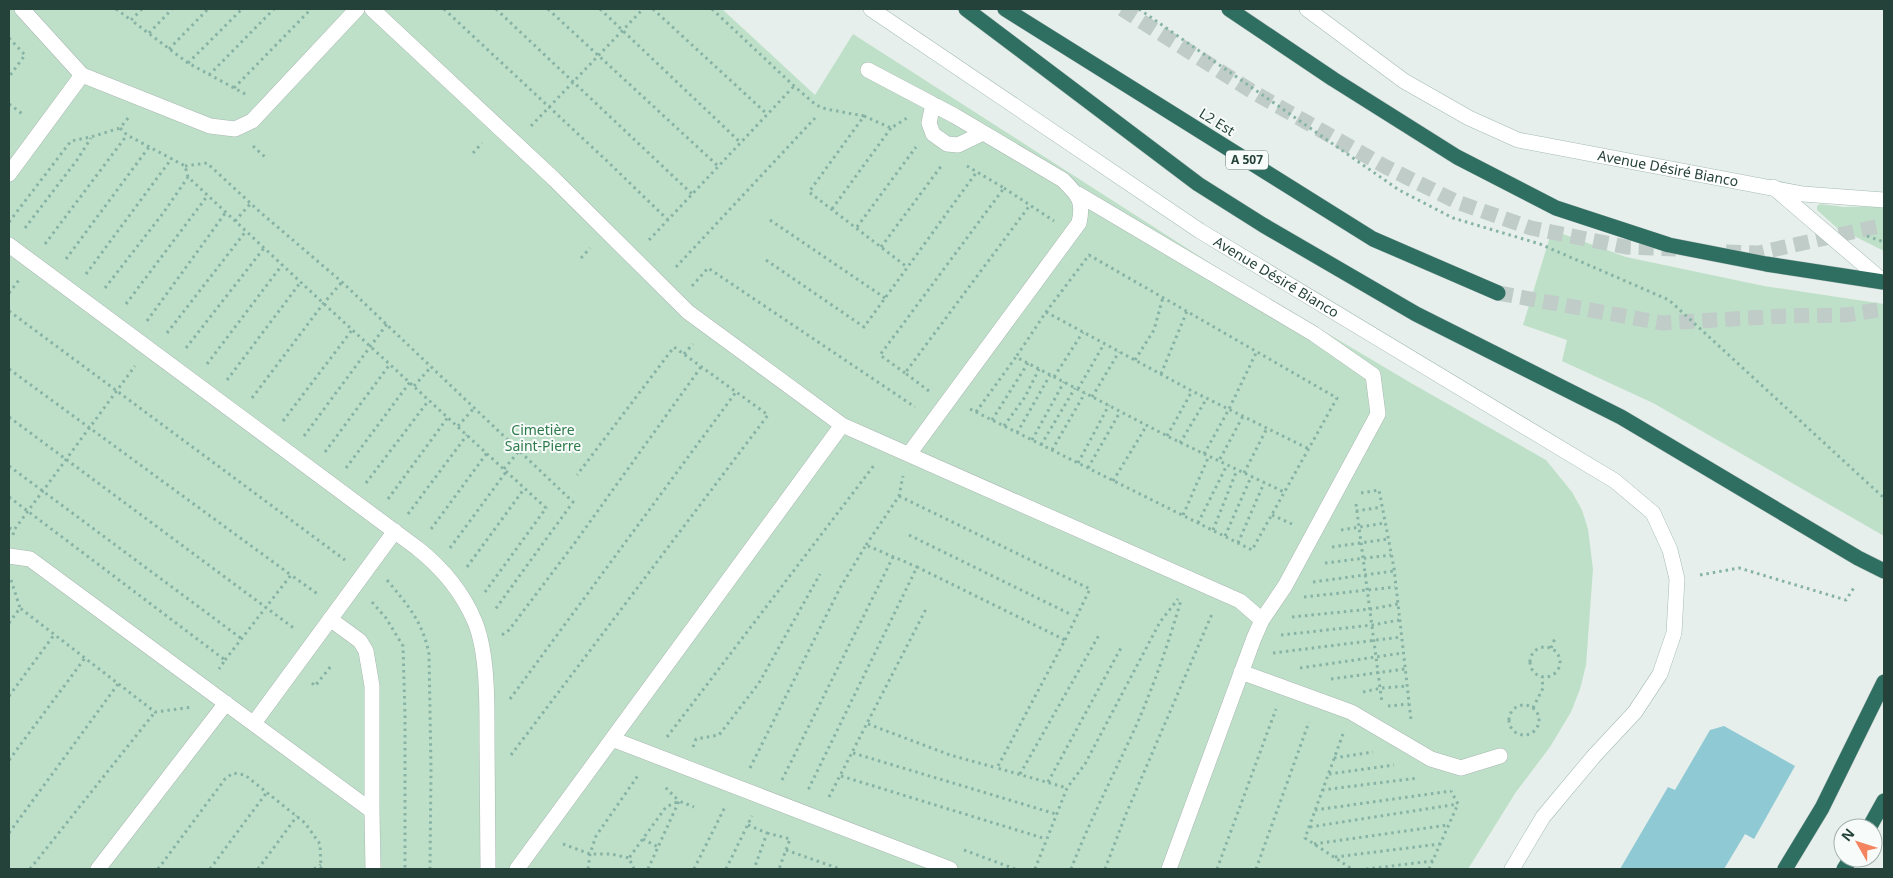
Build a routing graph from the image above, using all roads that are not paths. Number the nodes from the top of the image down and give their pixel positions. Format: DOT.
graph roads {
  1 [pos="22,9"];
  2 [pos="357,9"];
  3 [pos="372,9"];
  4 [pos="871,9"];
  5 [pos="966,9"];
  6 [pos="1005,9"];
  7 [pos="1229,9"];
  8 [pos="1307,9"];
  9 [pos="868,70"];
  10 [pos="82,76"];
  11 [pos="933,104"];
  12 [pos="983,133"];
  13 [pos="9,174"];
  14 [pos="1772,186"];
  15 [pos="1078,194"];
  16 [pos="1884,200"];
  17 [pos="10,245"];
  18 [pos="1883,282"];
  19 [pos="1498,294"];
  20 [pos="842,425"];
  21 [pos="909,454"];
  22 [pos="395,531"];
  23 [pos="9,556"];
  24 [pos="1884,571"];
  25 [pos="334,614"];
  26 [pos="1262,620"];
  27 [pos="1241,672"];
  28 [pos="1884,682"];
  29 [pos="226,703"];
  30 [pos="254,723"];
  31 [pos="612,739"];
  32 [pos="1500,756"];
  33 [pos="1884,801"];
  34 [pos="372,811"];
  35 [pos="1875,818"];
  36 [pos="98,869"];
  37 [pos="373,869"];
  38 [pos="488,869"];
  39 [pos="517,869"];
  40 [pos="950,869"];
  41 [pos="1169,869"];
  42 [pos="1512,869"];
  43 [pos="1785,869"];
  1 -- 10 [label="street"];
  2 -- 10 [label="street"];
  3 -- 20 [label="street"];
  4 -- 42 [label="street, Avenue Désiré Bianco"];
  5 -- 24 [label="highway"];
  6 -- 19 [label="highway, L2 Est / A 507"];
  7 -- 18 [label="highway"];
  8 -- 14 [label="street, Avenue Désiré Bianco"];
  9 -- 11 [label="street"];
  10 -- 13 [label="street"];
  11 -- 12 [label="street"];
  11 -- 12 [label="street"];
  12 -- 15 [label="street"];
  14 -- 16 [label="street, Avenue Désiré Bianco"];
  14 -- 18 [label="street"];
  15 -- 21 [label="street"];
  15 -- 26 [label="street"];
  17 -- 22 [label="street"];
  20 -- 21 [label="street"];
  20 -- 31 [label="street"];
  21 -- 26 [label="street"];
  22 -- 25 [label="street"];
  22 -- 38 [label="street"];
  23 -- 29 [label="street"];
  25 -- 30 [label="street"];
  25 -- 34 [label="street"];
  26 -- 27 [label="street"];
  27 -- 32 [label="street"];
  27 -- 41 [label="street"];
  28 -- 43 [label="highway"];
  29 -- 30 [label="street"];
  29 -- 36 [label="street"];
  30 -- 34 [label="street"];
  31 -- 39 [label="street"];
  31 -- 40 [label="street"];
  33 -- 35 [label="highway"];
  34 -- 37 [label="street"];
}
